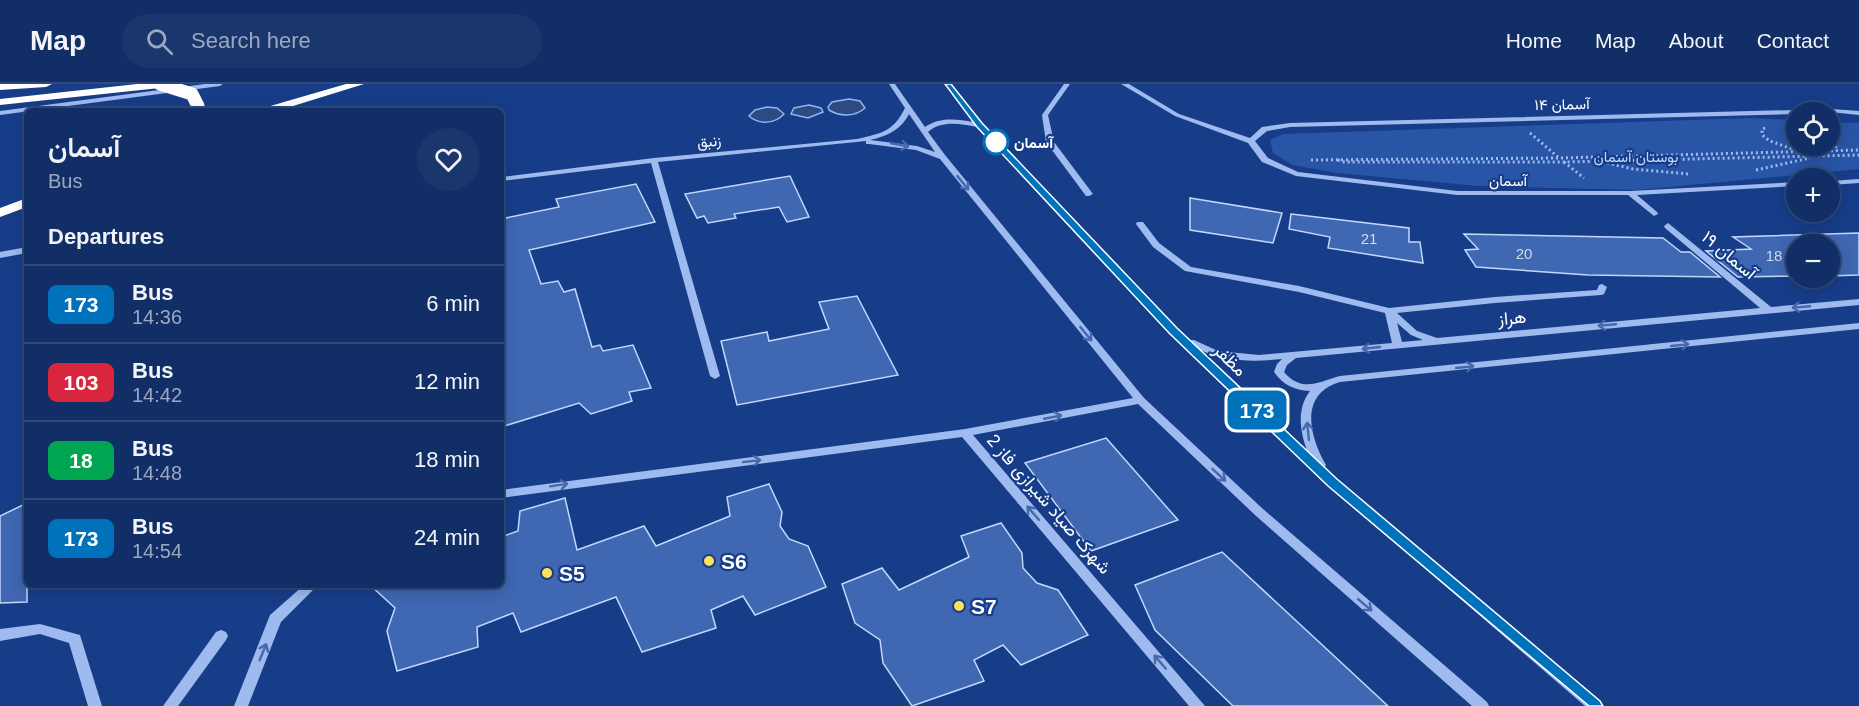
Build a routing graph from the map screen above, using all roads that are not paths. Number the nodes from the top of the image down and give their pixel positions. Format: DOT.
graph roads {
  1 [pos="46,84"];
  2 [pos="160,84"];
  3 [pos="170,84"];
  4 [pos="220,84"];
  5 [pos="358,84"];
  6 [pos="892,84"];
  7 [pos="948,84"];
  8 [pos="1067,84"];
  9 [pos="1124,84"];
  10 [pos="0,87"];
  11 [pos="0,102"];
  12 [pos="38,108"];
  13 [pos="197,108"];
  14 [pos="274,108"];
  15 [pos="907,109"];
  16 [pos="24,110"];
  17 [pos="0,113"];
  18 [pos="1859,113"];
  19 [pos="979,125"];
  20 [pos="924,132"];
  21 [pos="857,141"];
  22 [pos="1251,141"];
  23 [pos="942,157"];
  24 [pos="654,160"];
  25 [pos="504,179"];
  26 [pos="1859,181"];
  27 [pos="1840,182"];
  28 [pos="1786,185"];
  29 [pos="1630,193"];
  30 [pos="1089,194"];
  31 [pos="24,198"];
  32 [pos="24,203"];
  33 [pos="0,207"];
  34 [pos="0,213"];
  35 [pos="1654,214"];
  36 [pos="1140,224"];
  37 [pos="1668,226"];
  38 [pos="24,251"];
  39 [pos="0,255"];
  40 [pos="1602,287"];
  41 [pos="1859,302"];
  42 [pos="1389,310"];
  43 [pos="1768,310"];
  44 [pos="1859,327"];
  45 [pos="1173,331"];
  46 [pos="1436,341"];
  47 [pos="1398,345"];
  48 [pos="1292,356"];
  49 [pos="715,376"];
  50 [pos="1318,388"];
  51 [pos="1140,400"];
  52 [pos="965,433"];
  53 [pos="1332,482"];
  54 [pos="504,494"];
  55 [pos="309,588"];
  56 [pos="0,635"];
  57 [pos="221,636"];
  58 [pos="95,706"];
  59 [pos="170,706"];
  60 [pos="241,706"];
  61 [pos="1198,706"];
  62 [pos="1482,706"];
  63 [pos="1595,706"];
  1 -- 10 [label="highway"];
  2 -- 13 [label="highway, bridge"];
  3 -- 11 [label="highway"];
  4 -- 12 [label="street"];
  5 -- 14 [label="highway"];
  6 -- 15 [label="street"];
  7 -- 19 [label="street, مظفر"];
  8 -- 30 [label="street"];
  9 -- 22 [label="street"];
  15 -- 20 [label="street"];
  15 -- 21 [label="street, زنبق"];
  16 -- 17 [label="street"];
  18 -- 22 [label="street, آسمان ۱۴"];
  19 -- 20 [label="street"];
  19 -- 45 [label="street, مظفر"];
  20 -- 23 [label="street"];
  21 -- 23 [label="street, one-way"];
  21 -- 24 [label="street, زنبق"];
  22 -- 29 [label="street, آسمان"];
  23 -- 51 [label="street, one-way"];
  24 -- 25 [label="street, زنبق"];
  24 -- 49 [label="street"];
  26 -- 27 [label="street"];
  28 -- 29 [label="street, آسمان"];
  29 -- 35 [label="street"];
  31 -- 33 [label="highway"];
  32 -- 34 [label="highway"];
  36 -- 42 [label="street"];
  37 -- 43 [label="street, آسمان ۱۹"];
  38 -- 39 [label="street"];
  40 -- 42 [label="street"];
  41 -- 43 [label="street, هراز, one-way"];
  42 -- 46 [label="street"];
  42 -- 47 [label="street"];
  43 -- 46 [label="street, هراز, one-way"];
  50 -- 44 [label="street, one-way"];
  45 -- 48 [label="street, هراز"];
  45 -- 53 [label="street, مظفر"];
  46 -- 47 [label="street, هراز"];
  47 -- 48 [label="street, هراز, one-way"];
  48 -- 50 [label="street"];
  53 -- 50 [label="street, one-way"];
  52 -- 51 [label="street, شهرک صیاد شیرازی فاز 2, one-way"];
  51 -- 62 [label="street, one-way"];
  54 -- 52 [label="street, one-way"];
  61 -- 52 [label="street, شهرک صیاد شیرازی فاز 2, one-way"];
  53 -- 63 [label="street, مظفر"];
  60 -- 55 [label="street, one-way"];
  56 -- 58 [label="street"];
  57 -- 59 [label="street"];
}
